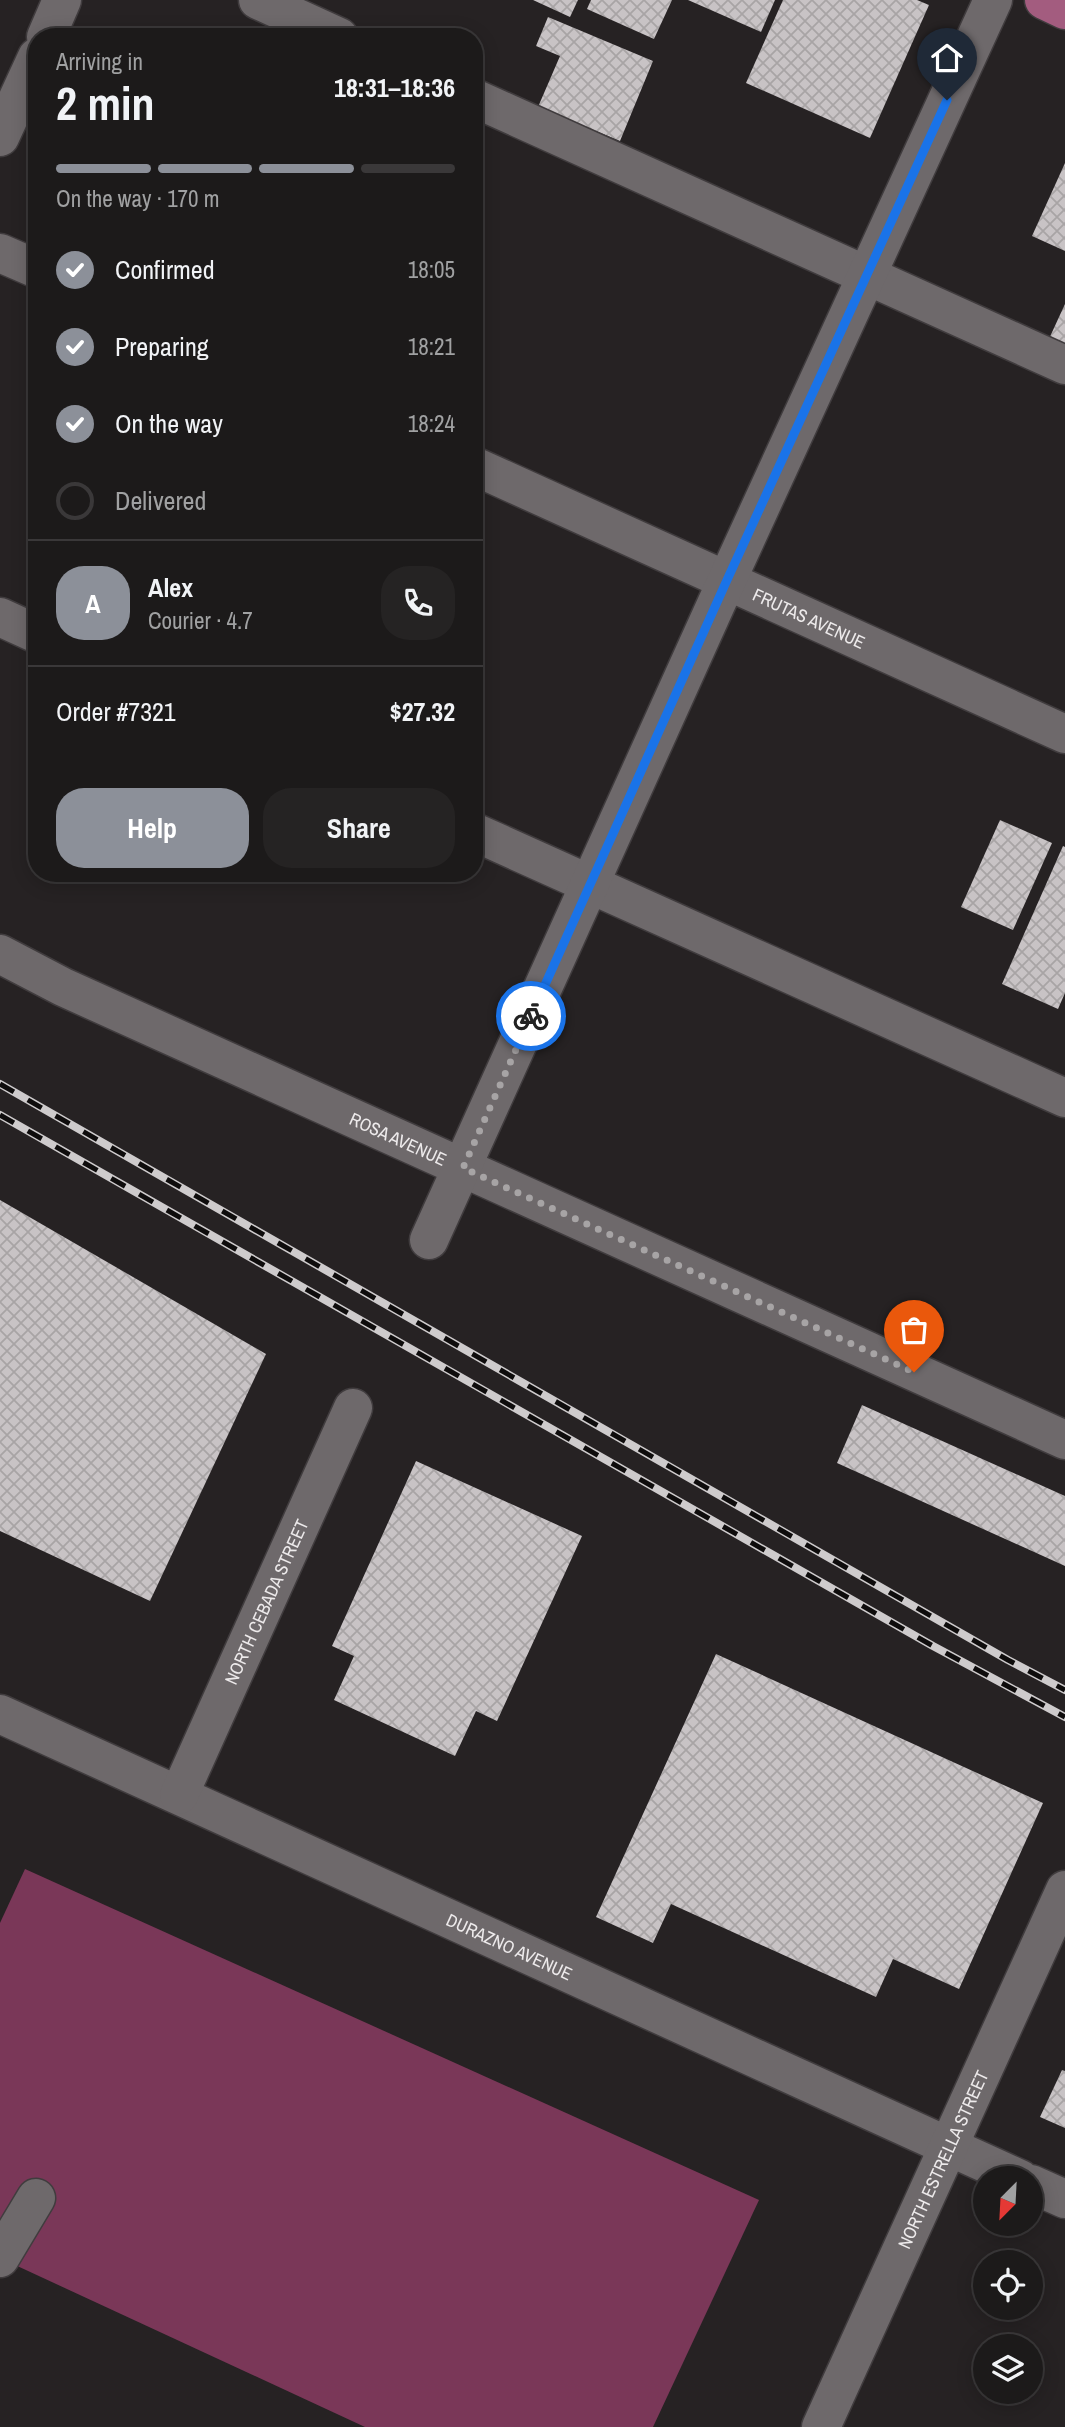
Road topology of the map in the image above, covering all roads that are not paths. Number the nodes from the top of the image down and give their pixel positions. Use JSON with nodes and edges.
{"nodes":[{"id":1,"x":62,"y":0,"type":"edge"},
{"id":2,"x":258,"y":0,"type":"edge"},
{"id":3,"x":993,"y":0,"type":"edge"},
{"id":4,"x":1044,"y":0,"type":"edge"},
{"id":5,"x":1065,"y":10,"type":"edge"},
{"id":6,"x":50,"y":28,"type":"edge"},
{"id":7,"x":319,"y":28,"type":"edge"},
{"id":8,"x":28,"y":76,"type":"edge"},
{"id":9,"x":483,"y":102,"type":"edge"},
{"id":10,"x":0,"y":137,"type":"edge"},
{"id":11,"x":0,"y":253,"type":"edge"},
{"id":12,"x":28,"y":265,"type":"edge"},
{"id":13,"x":866,"y":275,"type":"junction"},
{"id":14,"x":1065,"y":366,"type":"edge"},
{"id":15,"x":483,"y":470,"type":"edge"},
{"id":16,"x":727,"y":580,"type":"junction"},
{"id":17,"x":0,"y":617,"type":"edge"},
{"id":18,"x":28,"y":630,"type":"edge"},
{"id":19,"x":1065,"y":734,"type":"edge"},
{"id":20,"x":483,"y":836,"type":"edge"},
{"id":21,"x":590,"y":885,"type":"junction"},
{"id":22,"x":0,"y":954,"type":"edge"},
{"id":23,"x":1065,"y":1098,"type":"edge"},
{"id":24,"x":463,"y":1168,"type":"junction"},
{"id":25,"x":429,"y":1240,"type":"dead end"},
{"id":26,"x":353,"y":1408,"type":"dead end"},
{"id":27,"x":1065,"y":1440,"type":"edge"},
{"id":28,"x":0,"y":1714,"type":"edge"},
{"id":29,"x":178,"y":1795,"type":"junction"},
{"id":30,"x":1065,"y":1890,"type":"edge"},
{"id":31,"x":949,"y":2147,"type":"junction"},
{"id":32,"x":991,"y":2166,"type":"edge"},
{"id":33,"x":1043,"y":2189,"type":"edge"},
{"id":34,"x":36,"y":2198,"type":"dead end"},
{"id":35,"x":1065,"y":2199,"type":"edge"},
{"id":36,"x":0,"y":2258,"type":"edge"},
{"id":37,"x":821,"y":2427,"type":"edge"}],
"edges":[{"from":1,"to":6,"type":"street"},
{"from":2,"to":7,"type":"street"},
{"from":3,"to":13,"type":"street"},
{"from":4,"to":5,"type":"main road"},
{"from":8,"to":10,"type":"street"},
{"from":9,"to":13,"type":"street"},
{"from":11,"to":12,"type":"street"},
{"from":13,"to":14,"type":"street"},
{"from":13,"to":16,"type":"street"},
{"from":15,"to":16,"type":"street","name":"FRUTAS AVENUE"},
{"from":16,"to":19,"type":"street","name":"FRUTAS AVENUE"},
{"from":16,"to":21,"type":"street"},
{"from":17,"to":18,"type":"street"},
{"from":20,"to":21,"type":"street"},
{"from":21,"to":23,"type":"street"},
{"from":21,"to":24,"type":"street"},
{"from":22,"to":24,"type":"street","name":"ROSA AVENUE"},
{"from":24,"to":25,"type":"street"},
{"from":24,"to":27,"type":"street","name":"ROSA AVENUE"},
{"from":26,"to":29,"type":"street","name":"NORTH CEBADA STREET"},
{"from":28,"to":29,"type":"street","name":"DURAZNO AVENUE"},
{"from":29,"to":31,"type":"street","name":"DURAZNO AVENUE"},
{"from":30,"to":31,"type":"street","name":"NORTH ESTRELLA STREET"},
{"from":31,"to":32,"type":"street","name":"DURAZNO AVENUE"},
{"from":31,"to":37,"type":"street","name":"NORTH ESTRELLA STREET"},
{"from":33,"to":35,"type":"street"},
{"from":34,"to":36,"type":"street"}]}
